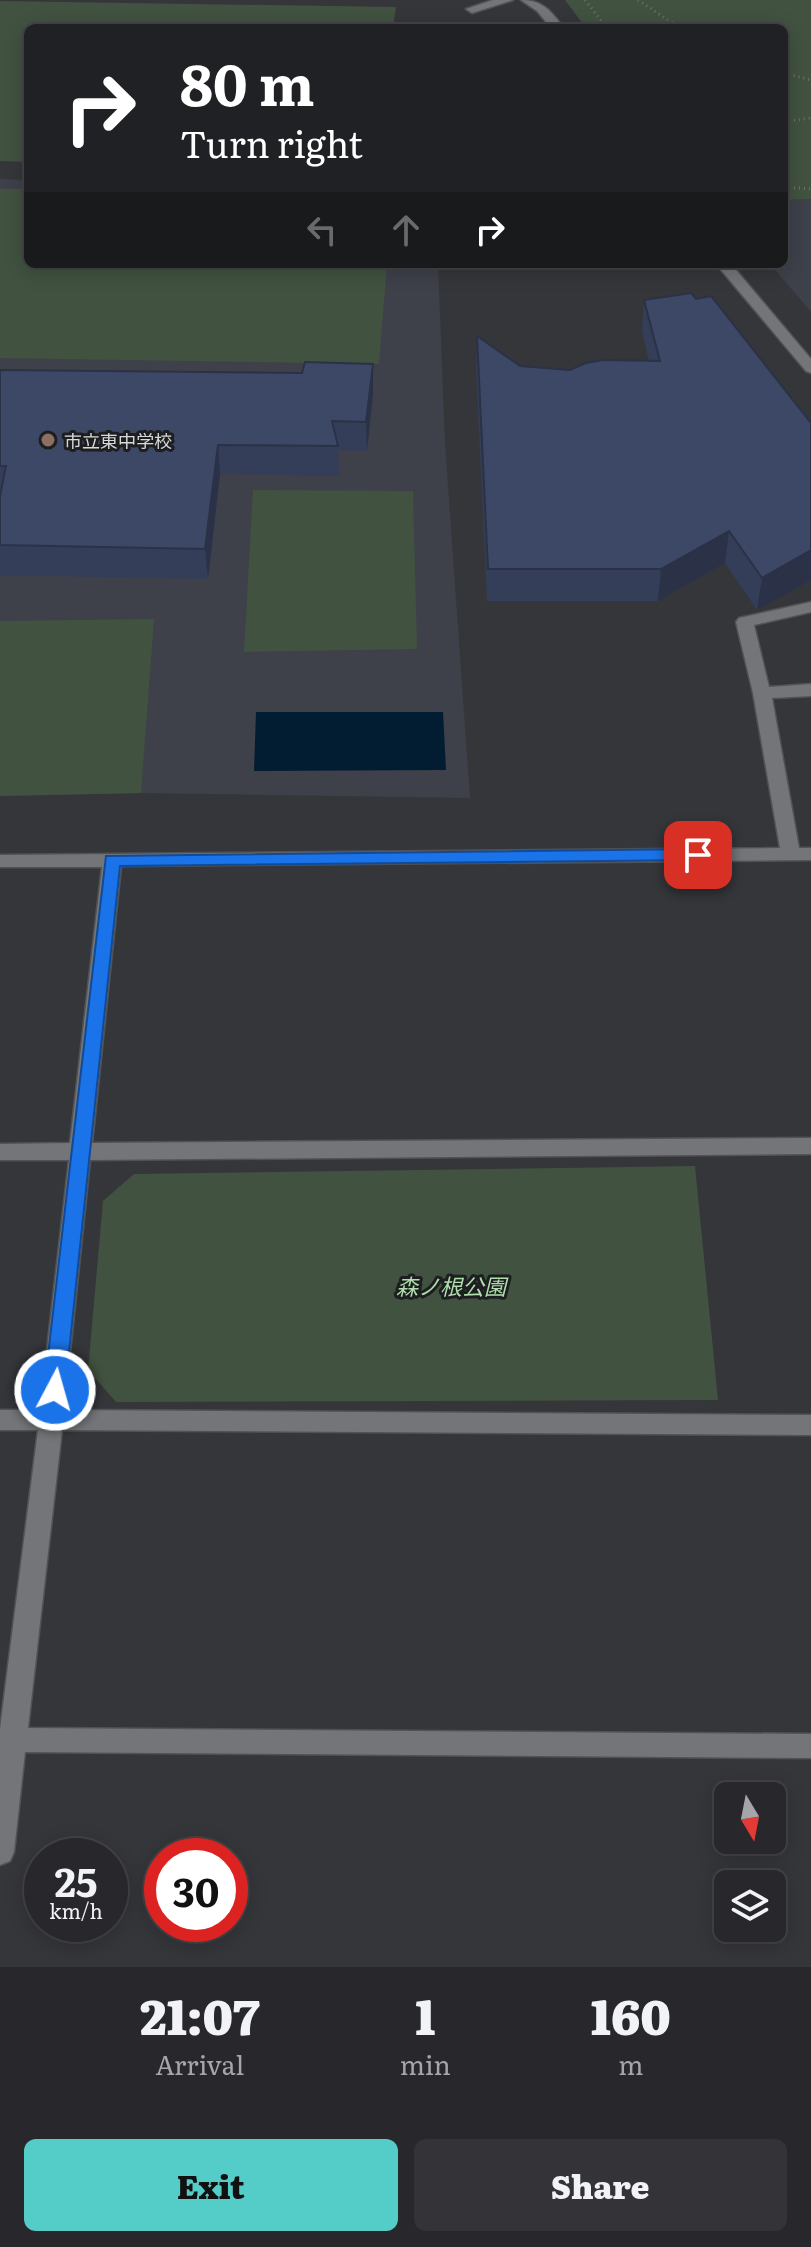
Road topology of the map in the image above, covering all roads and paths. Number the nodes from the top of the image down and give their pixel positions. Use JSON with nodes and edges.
{"nodes":[{"id":1,"x":507,"y":0,"type":"edge"},
{"id":2,"x":585,"y":0,"type":"edge"},
{"id":3,"x":638,"y":0,"type":"edge"},
{"id":4,"x":525,"y":1,"type":"edge"},
{"id":5,"x":472,"y":9,"type":"edge"},
{"id":6,"x":555,"y":24,"type":"edge"},
{"id":7,"x":604,"y":24,"type":"edge"},
{"id":8,"x":674,"y":24,"type":"edge"},
{"id":9,"x":788,"y":74,"type":"edge"},
{"id":10,"x":811,"y":80,"type":"edge"},
{"id":11,"x":811,"y":118,"type":"edge"},
{"id":12,"x":788,"y":121,"type":"edge"},
{"id":13,"x":788,"y":187,"type":"edge"},
{"id":14,"x":811,"y":189,"type":"edge"},
{"id":15,"x":726,"y":268,"type":"edge"},
{"id":16,"x":811,"y":368,"type":"edge"},
{"id":17,"x":811,"y":607,"type":"edge"},
{"id":18,"x":811,"y":690,"type":"edge"},
{"id":19,"x":762,"y":693,"type":"junction"},
{"id":20,"x":801,"y":854,"type":"edge"},
{"id":21,"x":112,"y":860,"type":"junction"},
{"id":22,"x":0,"y":861,"type":"edge"},
{"id":23,"x":811,"y":1146,"type":"edge"},
{"id":24,"x":81,"y":1151,"type":"junction"},
{"id":25,"x":0,"y":1152,"type":"edge"},
{"id":26,"x":0,"y":1420,"type":"edge"},
{"id":27,"x":51,"y":1420,"type":"junction"},
{"id":28,"x":811,"y":1425,"type":"edge"},
{"id":29,"x":7,"y":1740,"type":"edge"},
{"id":30,"x":811,"y":1746,"type":"edge"},
{"id":31,"x":0,"y":1852,"type":"edge"}],
"edges":[{"from":1,"to":5,"type":"street"},
{"from":2,"to":7,"type":"path"},
{"from":3,"to":8,"type":"path"},
{"from":4,"to":6,"type":"street"},
{"from":9,"to":10,"type":"path"},
{"from":11,"to":12,"type":"path"},
{"from":13,"to":14,"type":"path"},
{"from":15,"to":16,"type":"street"},
{"from":17,"to":19,"type":"street"},
{"from":18,"to":19,"type":"street"},
{"from":19,"to":20,"type":"street"},
{"from":20,"to":21,"type":"street"},
{"from":21,"to":22,"type":"street"},
{"from":21,"to":24,"type":"street"},
{"from":23,"to":24,"type":"street"},
{"from":24,"to":25,"type":"street"},
{"from":24,"to":27,"type":"street"},
{"from":26,"to":27,"type":"street"},
{"from":27,"to":28,"type":"street"},
{"from":27,"to":29,"type":"street"},
{"from":29,"to":30,"type":"street"},
{"from":29,"to":31,"type":"street"}]}
